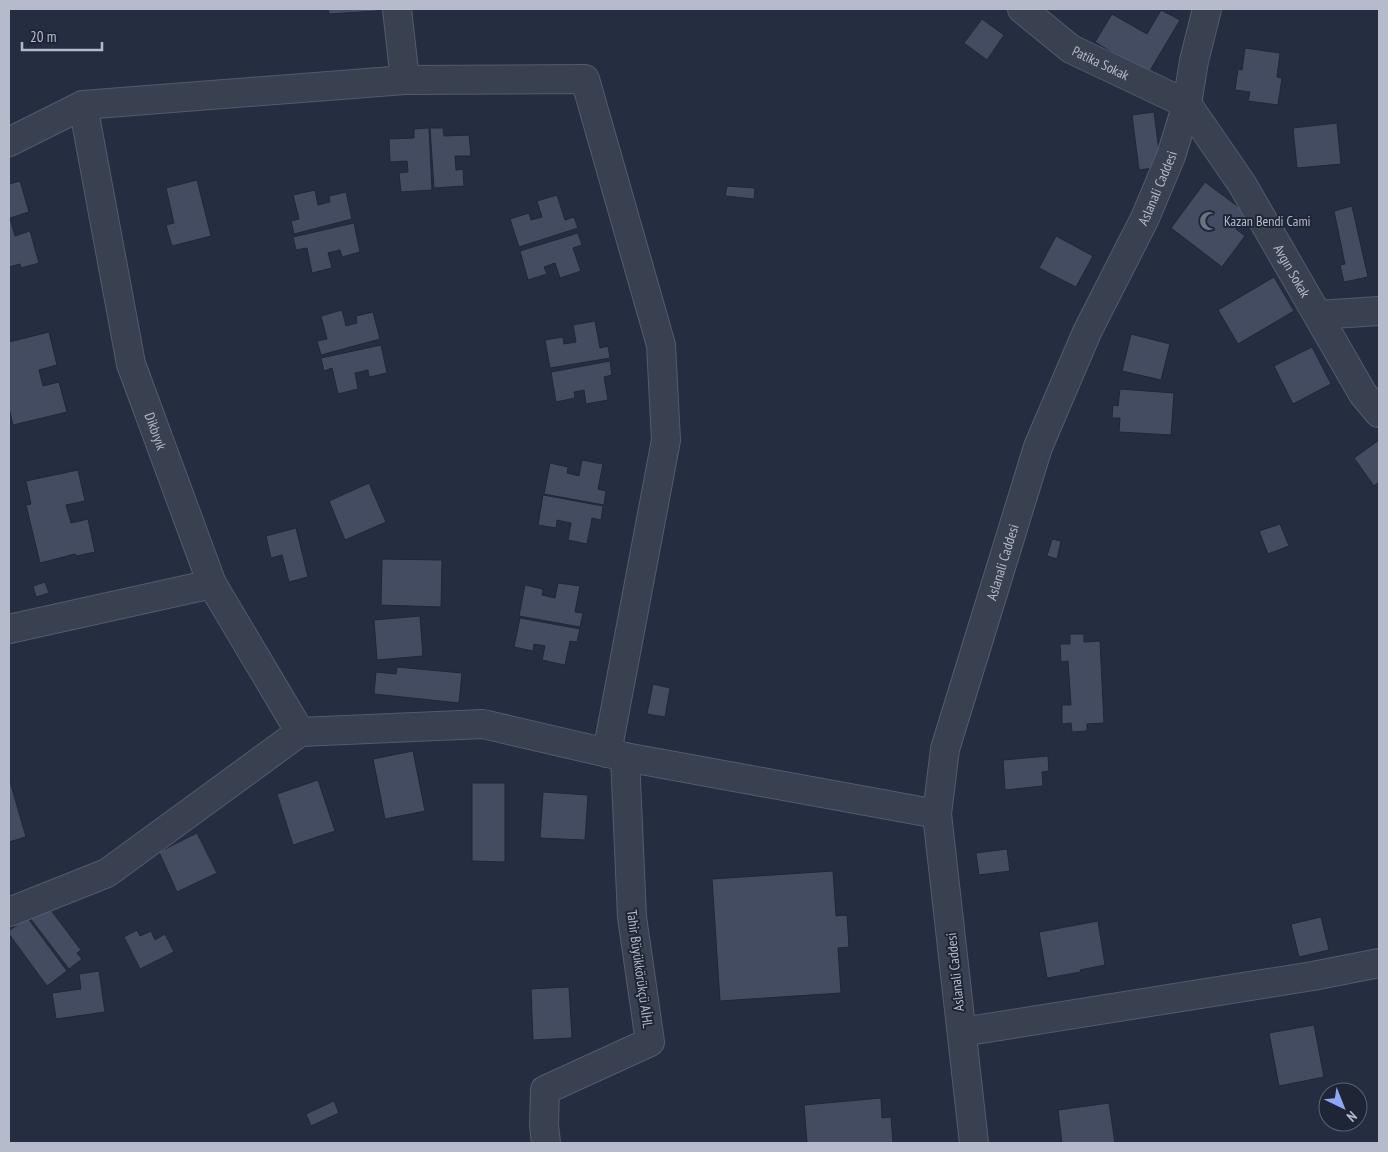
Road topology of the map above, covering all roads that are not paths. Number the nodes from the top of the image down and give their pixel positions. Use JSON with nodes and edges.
{"nodes":[{"id":1,"x":397,"y":9,"type":"edge"},
{"id":2,"x":1022,"y":9,"type":"edge"},
{"id":3,"x":1207,"y":9,"type":"edge"},
{"id":4,"x":405,"y":80,"type":"junction"},
{"id":5,"x":1187,"y":104,"type":"junction"},
{"id":6,"x":83,"y":105,"type":"junction"},
{"id":7,"x":10,"y":139,"type":"edge"},
{"id":8,"x":1379,"y":310,"type":"edge"},
{"id":9,"x":1318,"y":315,"type":"junction"},
{"id":10,"x":1379,"y":413,"type":"edge"},
{"id":11,"x":212,"y":584,"type":"junction"},
{"id":12,"x":9,"y":629,"type":"edge"},
{"id":13,"x":300,"y":732,"type":"junction"},
{"id":14,"x":616,"y":755,"type":"junction"},
{"id":15,"x":937,"y":814,"type":"junction"},
{"id":16,"x":9,"y":912,"type":"edge"},
{"id":17,"x":1379,"y":963,"type":"edge"},
{"id":18,"x":962,"y":1032,"type":"junction"},
{"id":19,"x":546,"y":1143,"type":"edge"},
{"id":20,"x":974,"y":1143,"type":"edge"}],
"edges":[{"from":1,"to":4,"type":"street"},
{"from":2,"to":5,"type":"street","name":"Patika Sokak"},
{"from":3,"to":5,"type":"street","name":"Aslanali Caddesi"},
{"from":4,"to":6,"type":"street"},
{"from":4,"to":14,"type":"street"},
{"from":5,"to":9,"type":"street","name":"Avgın Sokak"},
{"from":5,"to":15,"type":"street","name":"Aslanali Caddesi"},
{"from":6,"to":7,"type":"street"},
{"from":6,"to":11,"type":"street","name":"Dikbıyık"},
{"from":8,"to":9,"type":"street"},
{"from":9,"to":10,"type":"street","name":"Avgın Sokak"},
{"from":11,"to":12,"type":"street"},
{"from":11,"to":13,"type":"street","name":"Dikbıyık"},
{"from":13,"to":14,"type":"street"},
{"from":13,"to":16,"type":"street"},
{"from":14,"to":15,"type":"street"},
{"from":14,"to":19,"type":"street","name":"Tahir Büyükkörükçü AİHL"},
{"from":15,"to":18,"type":"street","name":"Aslanali Caddesi"},
{"from":17,"to":18,"type":"street"},
{"from":18,"to":20,"type":"street","name":"Aslanali Caddesi"}]}
